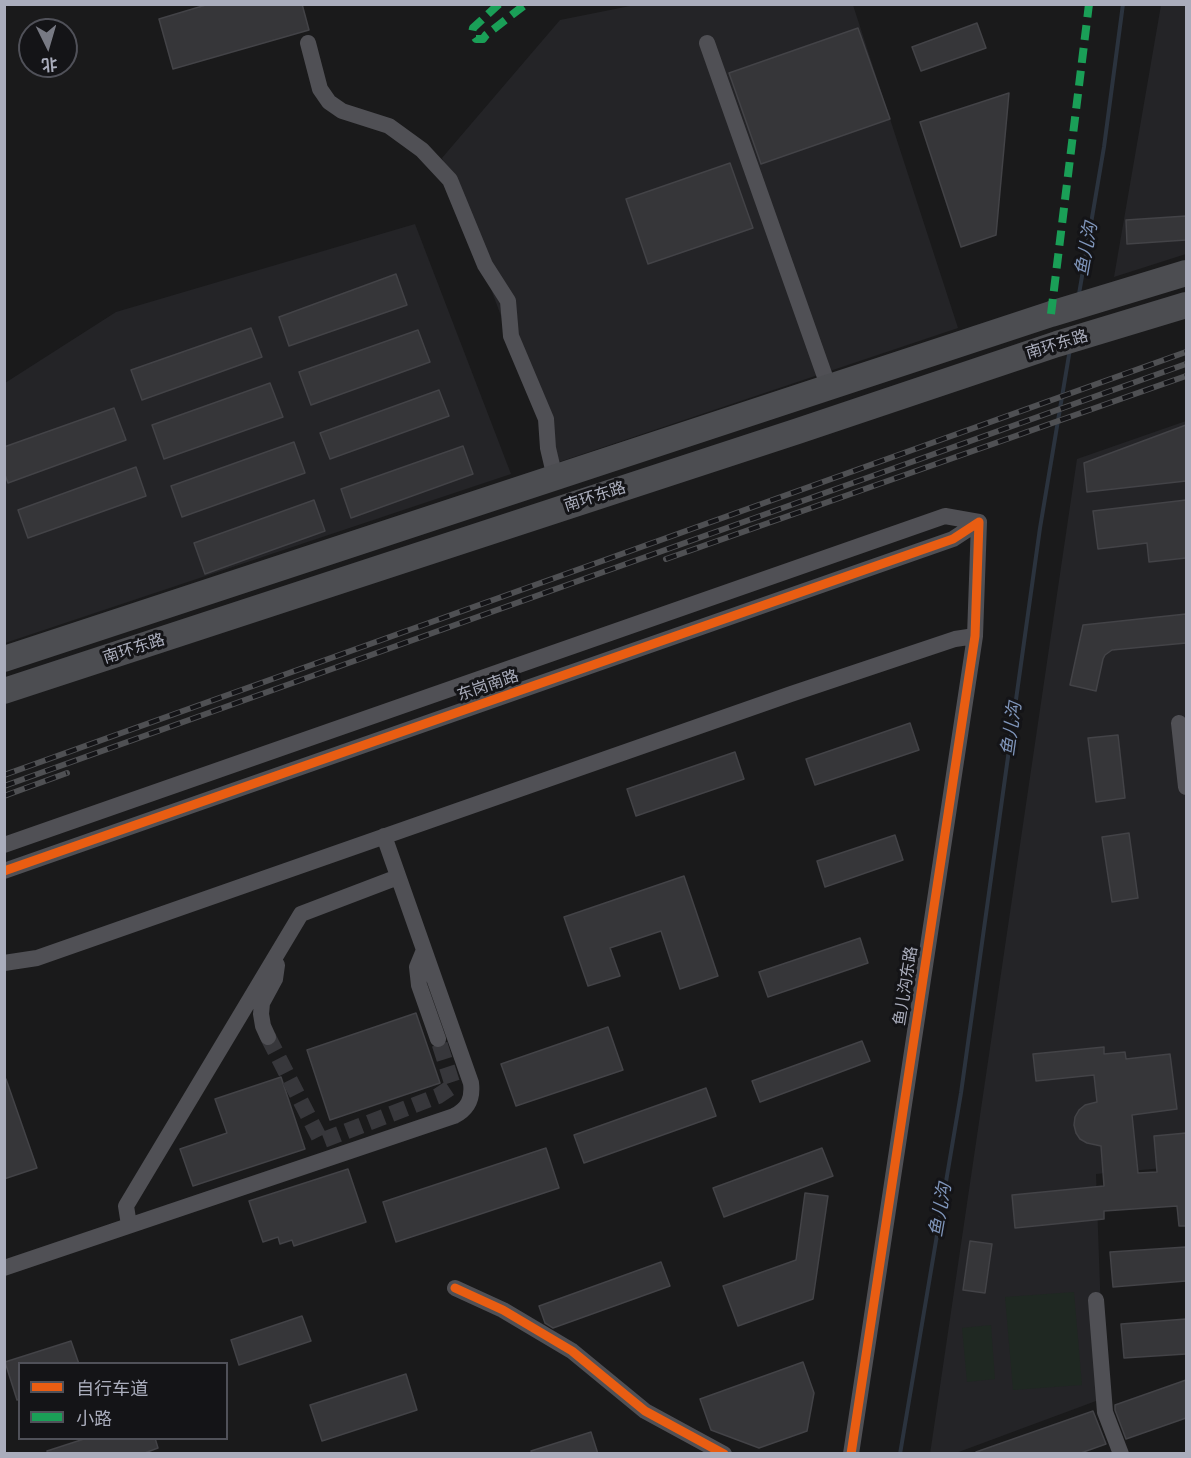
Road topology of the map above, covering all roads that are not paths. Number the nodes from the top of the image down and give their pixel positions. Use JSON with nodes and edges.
{"nodes":[{"id":1,"x":308,"y":43,"type":"dead end"},
{"id":2,"x":707,"y":43,"type":"dead end"},
{"id":3,"x":1186,"y":273,"type":"edge"},
{"id":4,"x":1186,"y":304,"type":"edge"},
{"id":5,"x":829,"y":388,"type":"junction"},
{"id":6,"x":555,"y":478,"type":"junction"},
{"id":7,"x":979,"y":522,"type":"junction"},
{"id":8,"x":198,"y":595,"type":"junction"},
{"id":9,"x":208,"y":624,"type":"junction"},
{"id":10,"x":975,"y":636,"type":"junction"},
{"id":11,"x":4,"y":659,"type":"edge"},
{"id":12,"x":4,"y":691,"type":"edge"},
{"id":13,"x":1179,"y":723,"type":"dead end"},
{"id":14,"x":1186,"y":787,"type":"edge"},
{"id":15,"x":384,"y":836,"type":"junction"},
{"id":16,"x":4,"y":845,"type":"edge"},
{"id":17,"x":4,"y":872,"type":"edge"},
{"id":18,"x":399,"y":877,"type":"junction"},
{"id":19,"x":280,"y":949,"type":"junction"},
{"id":20,"x":424,"y":950,"type":"junction"},
{"id":21,"x":4,"y":963,"type":"edge"},
{"id":22,"x":268,"y":1036,"type":"tunnel mouth"},
{"id":23,"x":438,"y":1039,"type":"tunnel mouth"},
{"id":24,"x":129,"y":1225,"type":"junction"},
{"id":25,"x":4,"y":1268,"type":"edge"},
{"id":26,"x":455,"y":1288,"type":"dead end"},
{"id":27,"x":1096,"y":1300,"type":"dead end"},
{"id":28,"x":724,"y":1454,"type":"edge"},
{"id":29,"x":851,"y":1454,"type":"edge"},
{"id":30,"x":1121,"y":1454,"type":"edge"}],
"edges":[{"from":1,"to":6,"type":"street"},
{"from":2,"to":5,"type":"street"},
{"from":3,"to":5,"type":"highway","name":"南环东路"},
{"from":4,"to":9,"type":"highway","name":"南环东路"},
{"from":5,"to":6,"type":"highway","name":"南环东路"},
{"from":6,"to":8,"type":"highway","name":"南环东路"},
{"from":7,"to":10,"type":"street","name":"鱼儿沟东路"},
{"from":7,"to":16,"type":"street","name":"东岗南路"},
{"from":7,"to":17,"type":"street","name":"东岗南路"},
{"from":8,"to":9,"type":"highway"},
{"from":8,"to":11,"type":"highway","name":"南环东路"},
{"from":9,"to":12,"type":"highway","name":"南环东路"},
{"from":10,"to":15,"type":"street"},
{"from":10,"to":29,"type":"street","name":"鱼儿沟东路"},
{"from":13,"to":14,"type":"street"},
{"from":15,"to":18,"type":"street"},
{"from":15,"to":21,"type":"street"},
{"from":18,"to":19,"type":"street"},
{"from":18,"to":20,"type":"street"},
{"from":19,"to":22,"type":"street"},
{"from":19,"to":24,"type":"street"},
{"from":20,"to":23,"type":"street"},
{"from":20,"to":24,"type":"street"},
{"from":24,"to":25,"type":"street"},
{"from":26,"to":28,"type":"street"},
{"from":27,"to":30,"type":"street"}]}
